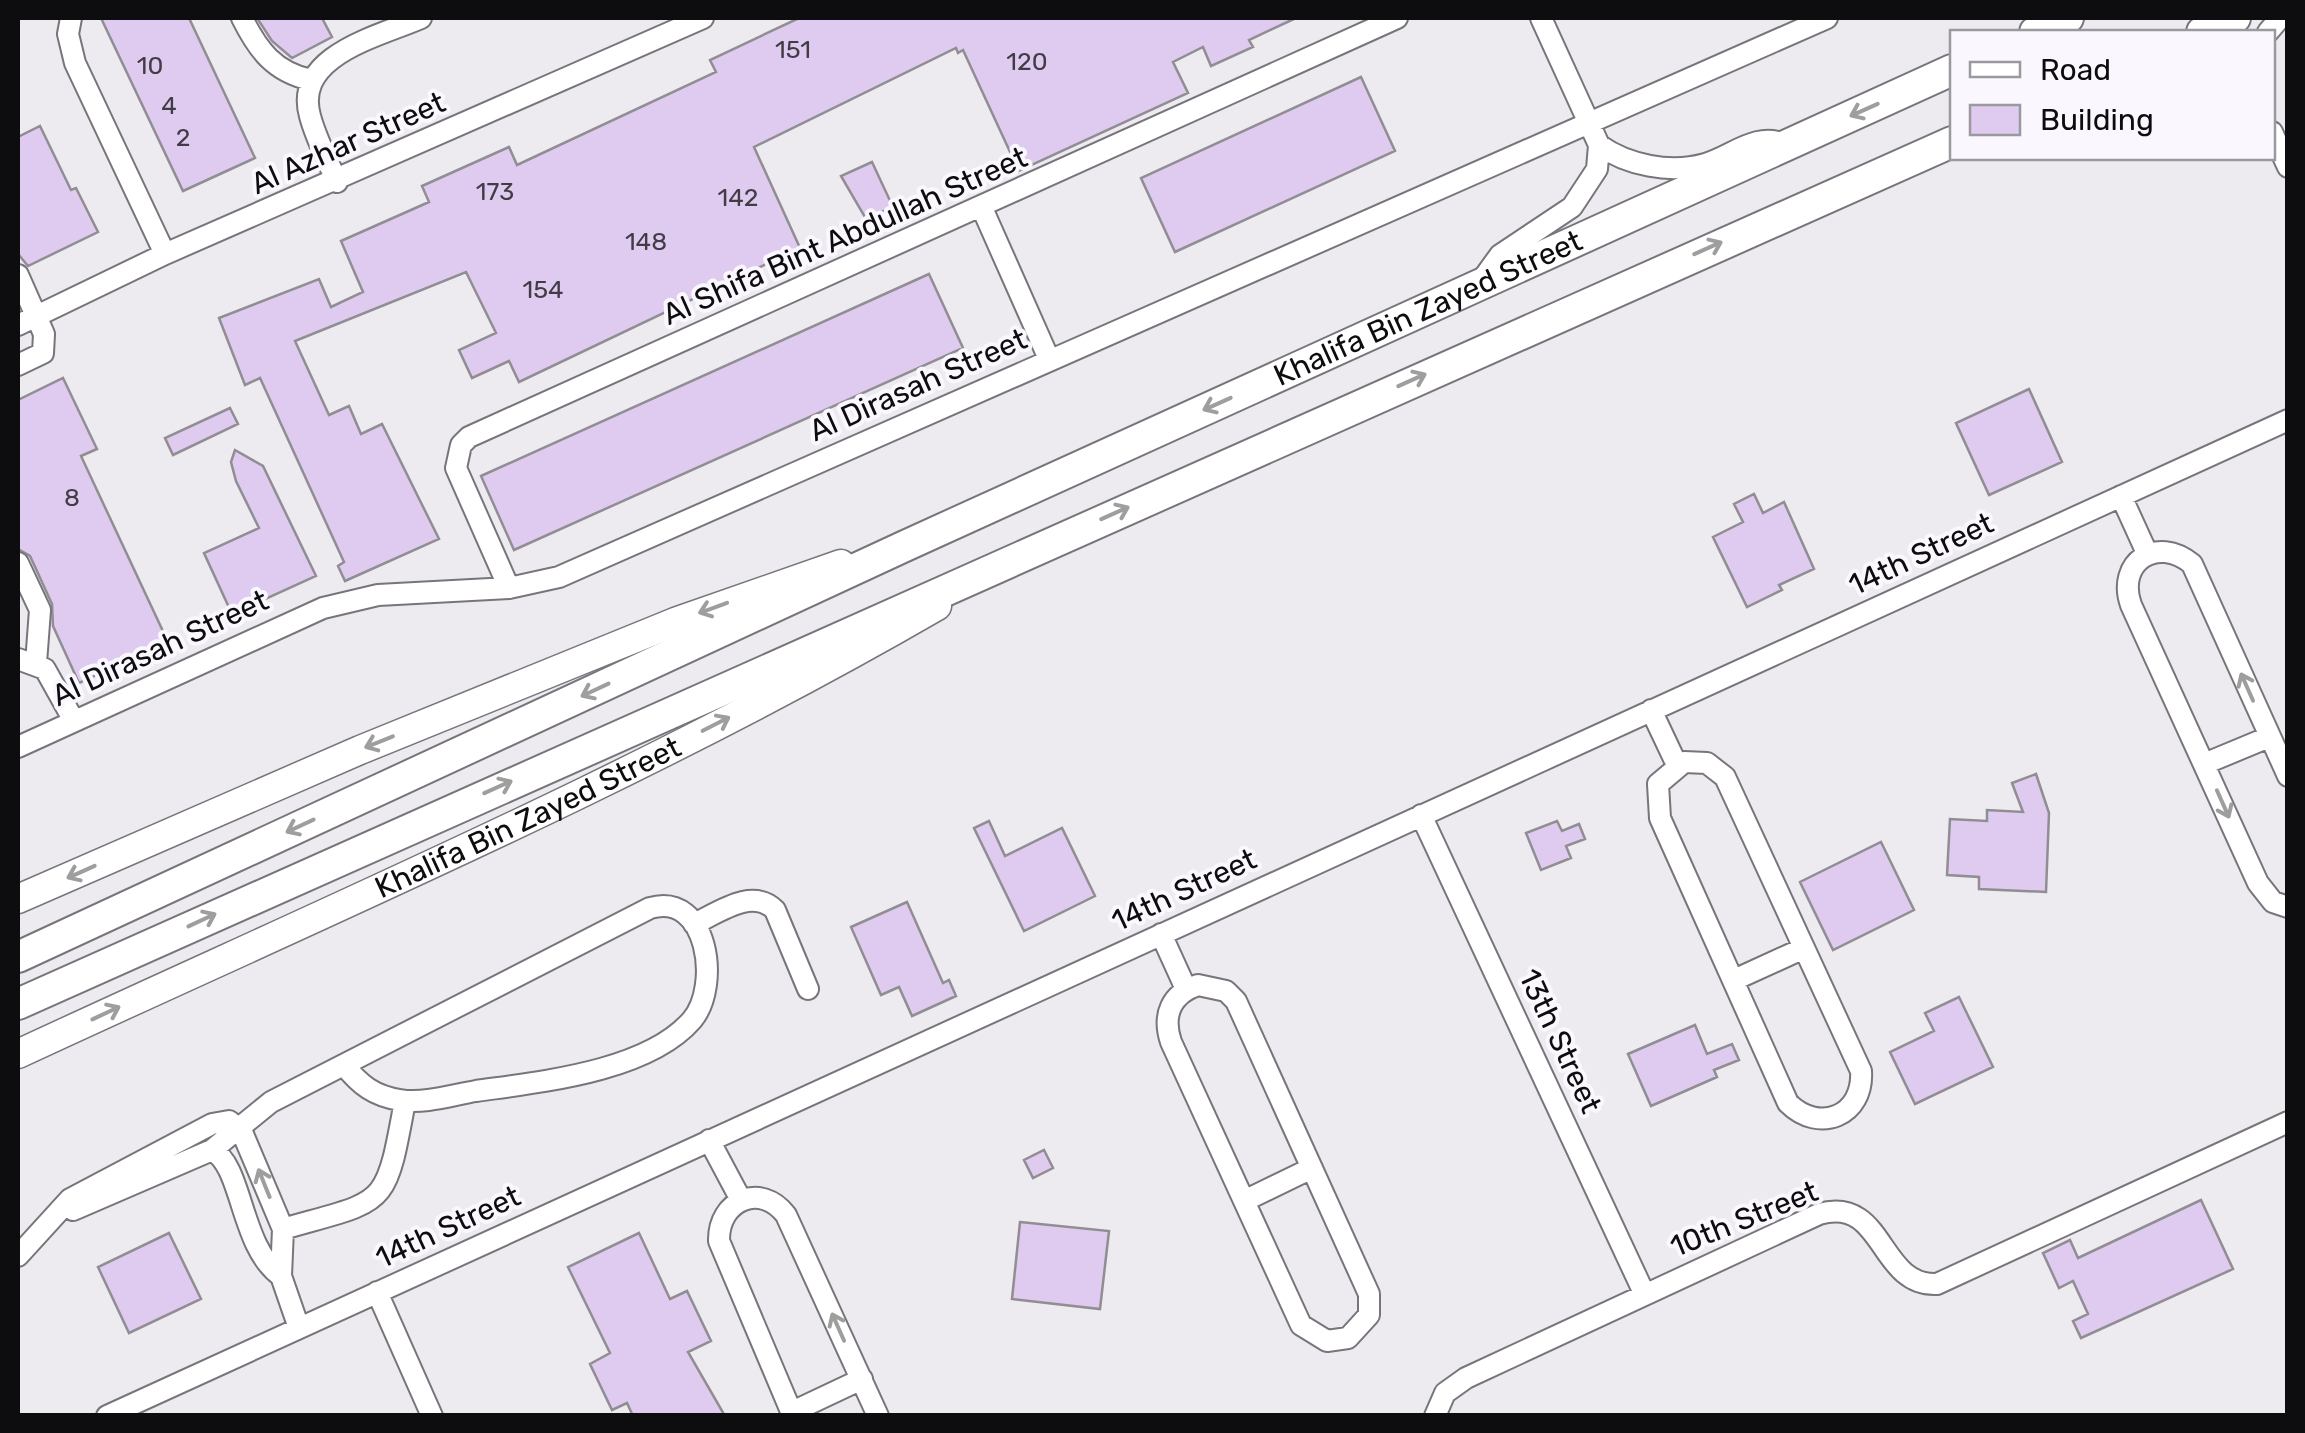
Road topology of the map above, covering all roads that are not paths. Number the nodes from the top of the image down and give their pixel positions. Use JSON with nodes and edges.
{"nodes":[{"id":1,"x":71,"y":18,"type":"edge"},
{"id":2,"x":242,"y":18,"type":"edge"},
{"id":3,"x":421,"y":18,"type":"edge"},
{"id":4,"x":703,"y":18,"type":"edge"},
{"id":5,"x":1397,"y":18,"type":"edge"},
{"id":6,"x":1541,"y":18,"type":"edge"},
{"id":7,"x":1827,"y":18,"type":"edge"},
{"id":8,"x":2068,"y":18,"type":"edge"},
{"id":9,"x":2235,"y":18,"type":"edge"},
{"id":10,"x":2040,"y":30,"type":"edge"},
{"id":11,"x":2207,"y":30,"type":"edge"},
{"id":12,"x":1950,"y":71,"type":"edge"},
{"id":13,"x":311,"y":80,"type":"junction"},
{"id":14,"x":1590,"y":125,"type":"junction"},
{"id":15,"x":2275,"y":138,"type":"edge"},
{"id":16,"x":1950,"y":143,"type":"edge"},
{"id":17,"x":1599,"y":145,"type":"junction"},
{"id":18,"x":1787,"y":146,"type":"junction"},
{"id":19,"x":2288,"y":166,"type":"edge"},
{"id":20,"x":337,"y":182,"type":"junction"},
{"id":21,"x":982,"y":208,"type":"junction"},
{"id":22,"x":165,"y":254,"type":"junction"},
{"id":23,"x":18,"y":276,"type":"edge"},
{"id":24,"x":1478,"y":284,"type":"junction"},
{"id":25,"x":27,"y":320,"type":"edge"},
{"id":26,"x":1050,"y":359,"type":"junction"},
{"id":27,"x":18,"y":365,"type":"edge"},
{"id":28,"x":2288,"y":420,"type":"edge"},
{"id":29,"x":2120,"y":496,"type":"junction"},
{"id":30,"x":905,"y":546,"type":"junction"},
{"id":31,"x":1026,"y":552,"type":"junction"},
{"id":32,"x":2147,"y":552,"type":"junction"},
{"id":33,"x":18,"y":564,"type":"edge"},
{"id":34,"x":509,"y":588,"type":"junction"},
{"id":35,"x":27,"y":661,"type":"edge"},
{"id":36,"x":1651,"y":710,"type":"junction"},
{"id":37,"x":74,"y":721,"type":"junction"},
{"id":38,"x":2269,"y":736,"type":"junction"},
{"id":39,"x":18,"y":747,"type":"edge"},
{"id":40,"x":2204,"y":764,"type":"junction"},
{"id":41,"x":1677,"y":765,"type":"junction"},
{"id":42,"x":2288,"y":776,"type":"edge"},
{"id":43,"x":1421,"y":815,"type":"junction"},
{"id":44,"x":18,"y":899,"type":"edge"},
{"id":45,"x":2288,"y":907,"type":"edge"},
{"id":46,"x":694,"y":924,"type":"junction"},
{"id":47,"x":1161,"y":934,"type":"junction"},
{"id":48,"x":1802,"y":949,"type":"junction"},
{"id":49,"x":18,"y":957,"type":"edge"},
{"id":50,"x":1734,"y":980,"type":"junction"},
{"id":51,"x":808,"y":989,"type":"dead end"},
{"id":52,"x":1186,"y":989,"type":"junction"},
{"id":53,"x":18,"y":1004,"type":"edge"},
{"id":54,"x":18,"y":1054,"type":"edge"},
{"id":55,"x":344,"y":1065,"type":"junction"},
{"id":56,"x":404,"y":1101,"type":"junction"},
{"id":57,"x":2288,"y":1122,"type":"edge"},
{"id":58,"x":237,"y":1125,"type":"junction"},
{"id":59,"x":709,"y":1140,"type":"junction"},
{"id":60,"x":212,"y":1150,"type":"junction"},
{"id":61,"x":1312,"y":1168,"type":"junction"},
{"id":62,"x":742,"y":1200,"type":"junction"},
{"id":63,"x":1244,"y":1201,"type":"junction"},
{"id":64,"x":48,"y":1220,"type":"junction"},
{"id":65,"x":283,"y":1229,"type":"junction"},
{"id":66,"x":18,"y":1256,"type":"edge"},
{"id":67,"x":282,"y":1276,"type":"junction"},
{"id":68,"x":377,"y":1292,"type":"junction"},
{"id":69,"x":1644,"y":1293,"type":"junction"},
{"id":70,"x":299,"y":1328,"type":"junction"},
{"id":71,"x":862,"y":1379,"type":"junction"},
{"id":72,"x":792,"y":1414,"type":"edge"},
{"id":73,"x":106,"y":1416,"type":"edge"},
{"id":74,"x":432,"y":1416,"type":"edge"},
{"id":75,"x":878,"y":1416,"type":"edge"},
{"id":76,"x":1436,"y":1416,"type":"edge"}],
"edges":[{"from":1,"to":22,"type":"street"},
{"from":2,"to":13,"type":"street"},
{"from":3,"to":13,"type":"street"},
{"from":4,"to":20,"type":"street","name":"Al Azhar Street"},
{"from":5,"to":21,"type":"street","name":"Al Shifa Bint Abdullah Street"},
{"from":6,"to":14,"type":"street"},
{"from":7,"to":14,"type":"street","name":"Al Dirasah Street"},
{"from":8,"to":10,"type":"highway"},
{"from":9,"to":11,"type":"highway"},
{"from":12,"to":18,"type":"highway","name":"Khalifa Bin Zayed Street","one_way":true},
{"from":13,"to":20,"type":"street"},
{"from":14,"to":17,"type":"street"},
{"from":14,"to":26,"type":"street","name":"Al Dirasah Street"},
{"from":15,"to":19,"type":"street"},
{"from":31,"to":16,"type":"highway","name":"Khalifa Bin Zayed Street","one_way":true},
{"from":17,"to":18,"type":"street"},
{"from":17,"to":24,"type":"street"},
{"from":18,"to":24,"type":"highway","name":"Khalifa Bin Zayed Street"},
{"from":20,"to":22,"type":"street","name":"Al Azhar Street"},
{"from":21,"to":26,"type":"street"},
{"from":21,"to":34,"type":"street","name":"Al Shifa Bint Abdullah Street"},
{"from":22,"to":25,"type":"street","name":"Al Azhar Street"},
{"from":23,"to":25,"type":"street"},
{"from":24,"to":30,"type":"highway","name":"Khalifa Bin Zayed Street","one_way":true},
{"from":25,"to":27,"type":"street"},
{"from":26,"to":34,"type":"street","name":"Al Dirasah Street"},
{"from":28,"to":29,"type":"street","name":"14th Street"},
{"from":29,"to":32,"type":"street"},
{"from":29,"to":36,"type":"street","name":"14th Street"},
{"from":30,"to":44,"type":"main road","name":"Khalifa Bin Zayed Street","one_way":true},
{"from":30,"to":49,"type":"highway","name":"Khalifa Bin Zayed Street","one_way":true},
{"from":53,"to":31,"type":"highway","name":"Khalifa Bin Zayed Street","one_way":true},
{"from":54,"to":31,"type":"main road","name":"Khalifa Bin Zayed Street","one_way":true},
{"from":38,"to":32,"type":"street","one_way":true},
{"from":32,"to":40,"type":"street"},
{"from":33,"to":35,"type":"street"},
{"from":34,"to":37,"type":"street","name":"Al Dirasah Street"},
{"from":35,"to":37,"type":"street"},
{"from":36,"to":41,"type":"street"},
{"from":36,"to":43,"type":"street","name":"14th Street"},
{"from":37,"to":39,"type":"street","name":"Al Dirasah Street"},
{"from":38,"to":40,"type":"street"},
{"from":38,"to":42,"type":"street"},
{"from":40,"to":45,"type":"street","one_way":true},
{"from":41,"to":48,"type":"street"},
{"from":41,"to":50,"type":"street"},
{"from":43,"to":47,"type":"street","name":"14th Street"},
{"from":43,"to":69,"type":"street","name":"13th Street"},
{"from":46,"to":51,"type":"street"},
{"from":46,"to":55,"type":"street"},
{"from":46,"to":56,"type":"street"},
{"from":47,"to":52,"type":"street"},
{"from":47,"to":59,"type":"street","name":"14th Street"},
{"from":48,"to":50,"type":"street"},
{"from":48,"to":50,"type":"street"},
{"from":52,"to":61,"type":"street"},
{"from":52,"to":63,"type":"street"},
{"from":55,"to":56,"type":"street"},
{"from":55,"to":58,"type":"street"},
{"from":56,"to":65,"type":"street"},
{"from":57,"to":69,"type":"street","name":"10th Street"},
{"from":58,"to":60,"type":"street"},
{"from":58,"to":64,"type":"street"},
{"from":65,"to":58,"type":"street","one_way":true},
{"from":59,"to":62,"type":"street"},
{"from":59,"to":68,"type":"street","name":"14th Street"},
{"from":60,"to":64,"type":"street"},
{"from":60,"to":67,"type":"street"},
{"from":61,"to":63,"type":"street"},
{"from":61,"to":63,"type":"street"},
{"from":71,"to":62,"type":"street","one_way":true},
{"from":62,"to":72,"type":"street"},
{"from":64,"to":66,"type":"street"},
{"from":65,"to":67,"type":"street"},
{"from":67,"to":70,"type":"street"},
{"from":68,"to":70,"type":"street","name":"14th Street"},
{"from":68,"to":74,"type":"street"},
{"from":69,"to":76,"type":"street","name":"10th Street"},
{"from":70,"to":73,"type":"street","name":"14th Street"},
{"from":71,"to":72,"type":"street"},
{"from":71,"to":75,"type":"street"}]}
